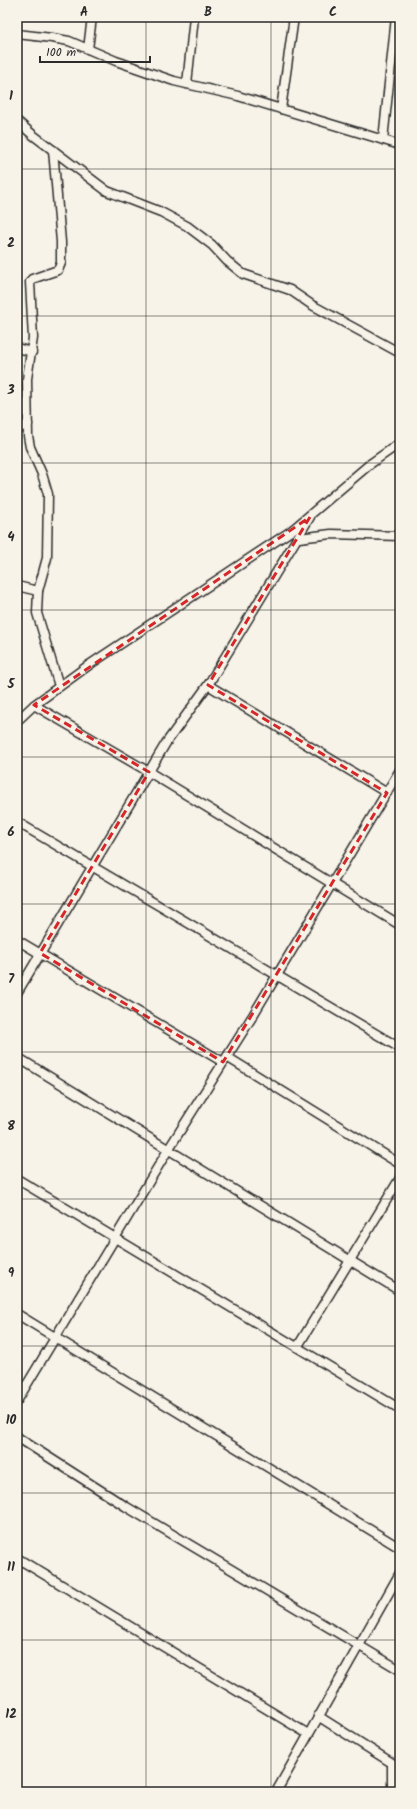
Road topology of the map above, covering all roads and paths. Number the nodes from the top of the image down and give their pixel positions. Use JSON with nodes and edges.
{"nodes":[{"id":1,"x":92,"y":17,"type":"edge"},
{"id":2,"x":194,"y":17,"type":"edge"},
{"id":3,"x":294,"y":17,"type":"edge"},
{"id":4,"x":396,"y":17,"type":"edge"},
{"id":5,"x":17,"y":34,"type":"edge"},
{"id":6,"x":88,"y":49,"type":"junction"},
{"id":7,"x":187,"y":84,"type":"junction"},
{"id":8,"x":281,"y":109,"type":"junction"},
{"id":9,"x":17,"y":121,"type":"edge"},
{"id":10,"x":383,"y":140,"type":"junction"},
{"id":11,"x":400,"y":145,"type":"edge"},
{"id":12,"x":53,"y":150,"type":"junction"},
{"id":13,"x":17,"y":348,"type":"edge"},
{"id":14,"x":32,"y":352,"type":"junction"},
{"id":15,"x":400,"y":353,"type":"edge"},
{"id":16,"x":28,"y":424,"type":"junction"},
{"id":17,"x":17,"y":429,"type":"edge"},
{"id":18,"x":400,"y":443,"type":"edge"},
{"id":19,"x":310,"y":517,"type":"junction"},
{"id":20,"x":400,"y":536,"type":"edge"},
{"id":21,"x":299,"y":538,"type":"junction"},
{"id":22,"x":17,"y":586,"type":"edge"},
{"id":23,"x":38,"y":591,"type":"junction"},
{"id":24,"x":59,"y":686,"type":"junction"},
{"id":25,"x":208,"y":686,"type":"junction"},
{"id":26,"x":34,"y":705,"type":"junction"},
{"id":27,"x":17,"y":721,"type":"edge"},
{"id":28,"x":400,"y":770,"type":"edge"},
{"id":29,"x":148,"y":772,"type":"junction"},
{"id":30,"x":387,"y":793,"type":"junction"},
{"id":31,"x":17,"y":822,"type":"edge"},
{"id":32,"x":92,"y":866,"type":"junction"},
{"id":33,"x":332,"y":884,"type":"junction"},
{"id":34,"x":400,"y":925,"type":"edge"},
{"id":35,"x":17,"y":940,"type":"edge"},
{"id":36,"x":40,"y":953,"type":"junction"},
{"id":37,"x":278,"y":974,"type":"junction"},
{"id":38,"x":17,"y":992,"type":"edge"},
{"id":39,"x":400,"y":1048,"type":"edge"},
{"id":40,"x":17,"y":1057,"type":"edge"},
{"id":41,"x":225,"y":1060,"type":"junction"},
{"id":42,"x":168,"y":1150,"type":"junction"},
{"id":43,"x":400,"y":1164,"type":"edge"},
{"id":44,"x":400,"y":1178,"type":"edge"},
{"id":45,"x":17,"y":1179,"type":"edge"},
{"id":46,"x":116,"y":1238,"type":"junction"},
{"id":47,"x":350,"y":1261,"type":"junction"},
{"id":48,"x":400,"y":1291,"type":"edge"},
{"id":49,"x":17,"y":1314,"type":"edge"},
{"id":50,"x":54,"y":1337,"type":"junction"},
{"id":51,"x":298,"y":1346,"type":"junction"},
{"id":52,"x":17,"y":1401,"type":"edge"},
{"id":53,"x":400,"y":1409,"type":"edge"},
{"id":54,"x":17,"y":1437,"type":"edge"},
{"id":55,"x":400,"y":1548,"type":"edge"},
{"id":56,"x":17,"y":1558,"type":"edge"},
{"id":57,"x":400,"y":1573,"type":"edge"},
{"id":58,"x":358,"y":1645,"type":"junction"},
{"id":59,"x":400,"y":1670,"type":"edge"},
{"id":60,"x":318,"y":1716,"type":"junction"},
{"id":61,"x":308,"y":1734,"type":"junction"},
{"id":62,"x":392,"y":1764,"type":"junction"},
{"id":63,"x":400,"y":1768,"type":"edge"},
{"id":64,"x":276,"y":1792,"type":"edge"},
{"id":65,"x":392,"y":1792,"type":"edge"}],
"edges":[{"from":1,"to":6,"type":"street"},
{"from":2,"to":7,"type":"street"},
{"from":3,"to":8,"type":"street"},
{"from":4,"to":10,"type":"street"},
{"from":5,"to":6,"type":"street"},
{"from":6,"to":7,"type":"street"},
{"from":7,"to":8,"type":"street"},
{"from":8,"to":10,"type":"street"},
{"from":9,"to":12,"type":"street"},
{"from":10,"to":11,"type":"street"},
{"from":12,"to":14,"type":"street"},
{"from":12,"to":15,"type":"street"},
{"from":13,"to":14,"type":"street"},
{"from":14,"to":16,"type":"street"},
{"from":16,"to":17,"type":"street"},
{"from":16,"to":23,"type":"street"},
{"from":18,"to":19,"type":"street"},
{"from":19,"to":21,"type":"street"},
{"from":19,"to":24,"type":"street"},
{"from":20,"to":21,"type":"street"},
{"from":21,"to":25,"type":"street"},
{"from":22,"to":23,"type":"street"},
{"from":23,"to":24,"type":"street"},
{"from":24,"to":26,"type":"street"},
{"from":25,"to":29,"type":"street"},
{"from":25,"to":30,"type":"street"},
{"from":26,"to":27,"type":"street"},
{"from":26,"to":29,"type":"street"},
{"from":28,"to":30,"type":"street"},
{"from":29,"to":32,"type":"street"},
{"from":29,"to":33,"type":"street"},
{"from":30,"to":33,"type":"street"},
{"from":31,"to":32,"type":"street"},
{"from":32,"to":36,"type":"street"},
{"from":32,"to":37,"type":"street"},
{"from":33,"to":34,"type":"street"},
{"from":33,"to":37,"type":"street"},
{"from":35,"to":36,"type":"street"},
{"from":36,"to":38,"type":"street"},
{"from":36,"to":41,"type":"street"},
{"from":37,"to":39,"type":"street"},
{"from":37,"to":41,"type":"street"},
{"from":40,"to":42,"type":"street"},
{"from":41,"to":42,"type":"street"},
{"from":41,"to":43,"type":"street"},
{"from":42,"to":46,"type":"street"},
{"from":42,"to":47,"type":"street"},
{"from":44,"to":47,"type":"street"},
{"from":45,"to":46,"type":"street"},
{"from":46,"to":50,"type":"street"},
{"from":46,"to":51,"type":"street"},
{"from":47,"to":48,"type":"street"},
{"from":47,"to":51,"type":"street"},
{"from":49,"to":50,"type":"street"},
{"from":50,"to":52,"type":"street"},
{"from":50,"to":55,"type":"street"},
{"from":51,"to":53,"type":"street"},
{"from":54,"to":58,"type":"street"},
{"from":56,"to":61,"type":"street"},
{"from":57,"to":58,"type":"street"},
{"from":58,"to":59,"type":"street"},
{"from":58,"to":60,"type":"street"},
{"from":60,"to":61,"type":"street"},
{"from":60,"to":62,"type":"street"},
{"from":61,"to":64,"type":"street"},
{"from":62,"to":63,"type":"street"},
{"from":62,"to":65,"type":"street"}]}
